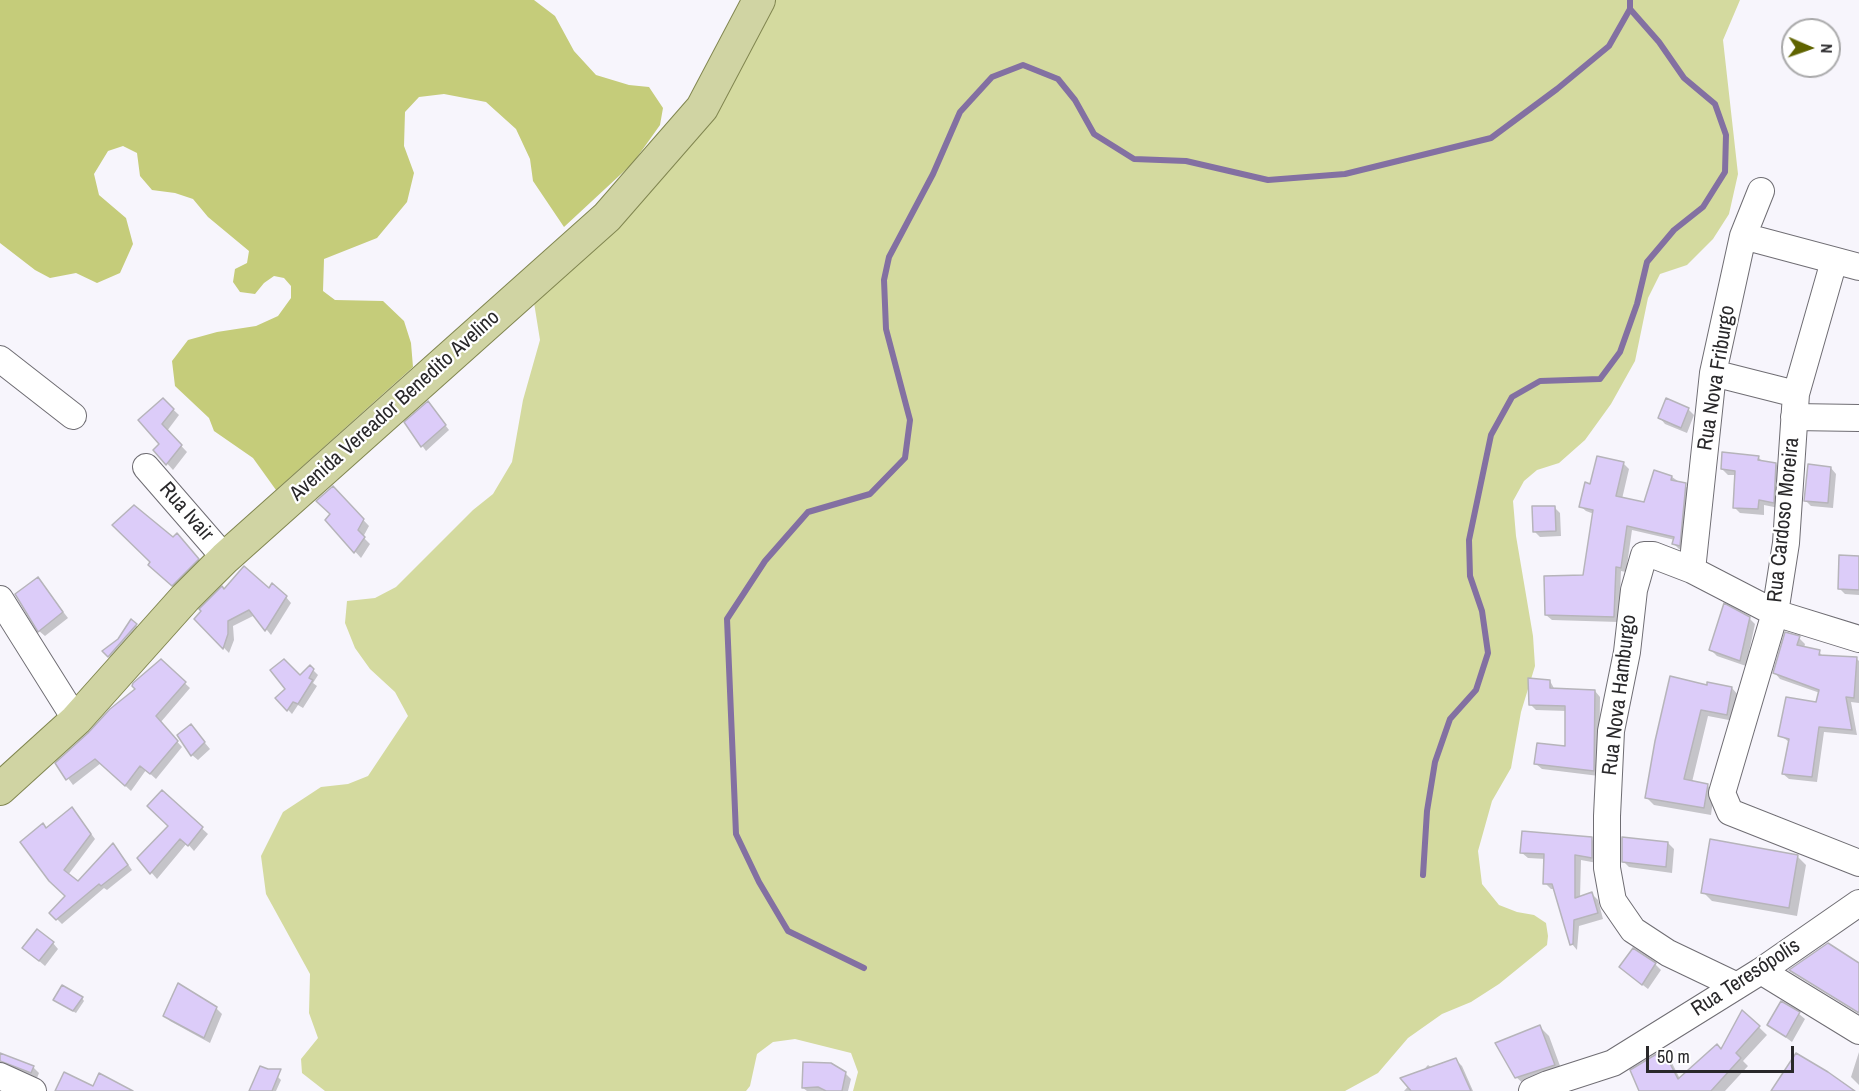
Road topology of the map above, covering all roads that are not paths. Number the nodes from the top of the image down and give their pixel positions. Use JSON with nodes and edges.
{"nodes":[{"id":1,"x":759,"y":0,"type":"edge"},
{"id":2,"x":1761,"y":191,"type":"dead end"},
{"id":3,"x":1743,"y":236,"type":"junction"},
{"id":4,"x":1834,"y":261,"type":"junction"},
{"id":5,"x":1859,"y":267,"type":"edge"},
{"id":6,"x":0,"y":359,"type":"edge"},
{"id":7,"x":1713,"y":373,"type":"junction"},
{"id":8,"x":1795,"y":406,"type":"junction"},
{"id":9,"x":74,"y":416,"type":"dead end"},
{"id":10,"x":1859,"y":418,"type":"edge"},
{"id":11,"x":146,"y":467,"type":"dead end"},
{"id":12,"x":225,"y":558,"type":"junction"},
{"id":13,"x":1692,"y":570,"type":"junction"},
{"id":14,"x":0,"y":599,"type":"edge"},
{"id":15,"x":1775,"y":613,"type":"junction"},
{"id":16,"x":1859,"y":639,"type":"edge"},
{"id":17,"x":76,"y":720,"type":"junction"},
{"id":18,"x":0,"y":789,"type":"edge"},
{"id":19,"x":1859,"y":863,"type":"edge"},
{"id":20,"x":1859,"y":903,"type":"edge"},
{"id":21,"x":1761,"y":971,"type":"junction"},
{"id":22,"x":1735,"y":986,"type":"junction"},
{"id":23,"x":1859,"y":1031,"type":"edge"},
{"id":24,"x":0,"y":1076,"type":"edge"},
{"id":25,"x":33,"y":1091,"type":"edge"},
{"id":26,"x":1532,"y":1091,"type":"edge"}],
"edges":[{"from":1,"to":12,"type":"main road","name":"Avenida Vereador Benedito Avelino"},
{"from":2,"to":3,"type":"street","name":"Rua Nova Friburgo"},
{"from":3,"to":4,"type":"street"},
{"from":3,"to":7,"type":"street","name":"Rua Nova Friburgo"},
{"from":4,"to":5,"type":"street"},
{"from":4,"to":8,"type":"street","name":"Rua Cardoso Moreira"},
{"from":6,"to":9,"type":"street"},
{"from":7,"to":8,"type":"street"},
{"from":7,"to":13,"type":"street","name":"Rua Nova Friburgo"},
{"from":8,"to":10,"type":"street"},
{"from":8,"to":15,"type":"street","name":"Rua Cardoso Moreira"},
{"from":11,"to":12,"type":"street","name":"Rua Ivair"},
{"from":12,"to":17,"type":"main road","name":"Avenida Vereador Benedito Avelino"},
{"from":13,"to":15,"type":"street"},
{"from":13,"to":22,"type":"street","name":"Rua Nova Hamburgo"},
{"from":14,"to":17,"type":"street"},
{"from":15,"to":16,"type":"street"},
{"from":15,"to":19,"type":"street","name":"Rua Cardoso Moreira"},
{"from":17,"to":18,"type":"main road","name":"Avenida Vereador Benedito Avelino"},
{"from":20,"to":21,"type":"street","name":"Rua Teresópolis"},
{"from":21,"to":22,"type":"street","name":"Rua Teresópolis"},
{"from":21,"to":23,"type":"street"},
{"from":22,"to":26,"type":"street","name":"Rua Teresópolis"},
{"from":24,"to":25,"type":"street"}]}
